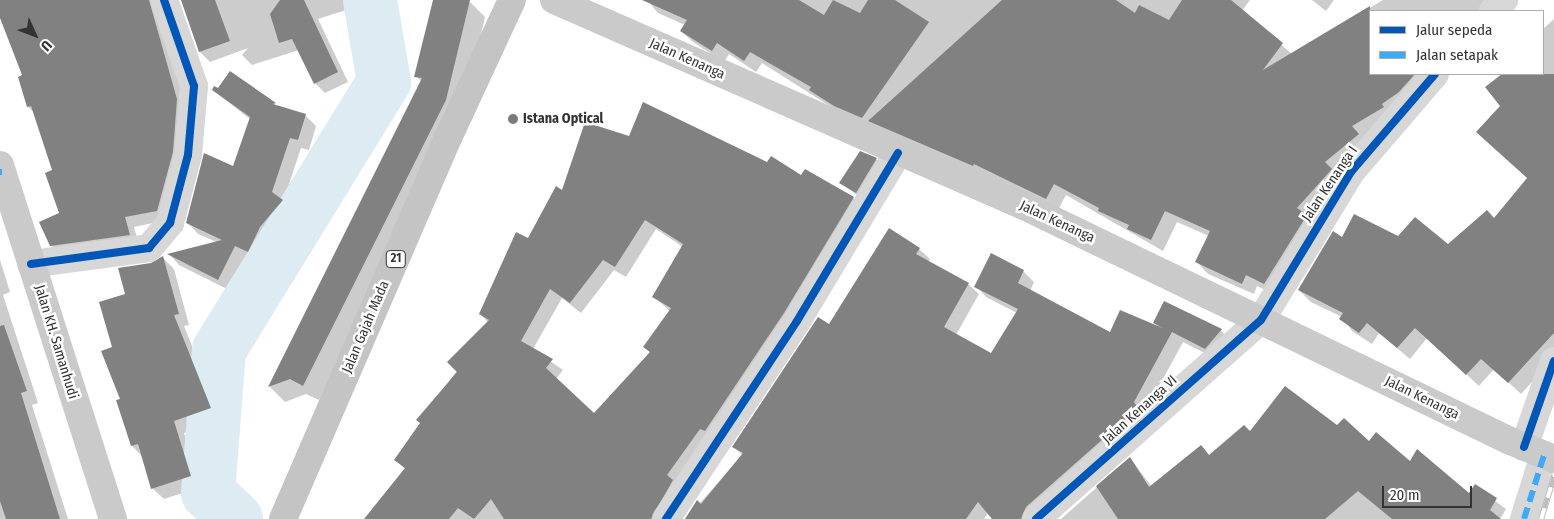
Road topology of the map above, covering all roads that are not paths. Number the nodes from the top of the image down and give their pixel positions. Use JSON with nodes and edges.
{"nodes":[{"id":1,"x":164,"y":0,"type":"edge"},
{"id":2,"x":512,"y":0,"type":"edge"},
{"id":3,"x":554,"y":0,"type":"edge"},
{"id":4,"x":1504,"y":0,"type":"edge"},
{"id":5,"x":1495,"y":10,"type":"edge"},
{"id":6,"x":1434,"y":75,"type":"edge"},
{"id":7,"x":898,"y":153,"type":"junction"},
{"id":8,"x":1,"y":170,"type":"edge"},
{"id":9,"x":31,"y":264,"type":"junction"},
{"id":10,"x":1261,"y":320,"type":"junction"},
{"id":11,"x":1554,"y":362,"type":"edge"},
{"id":12,"x":1541,"y":453,"type":"edge"},
{"id":13,"x":113,"y":519,"type":"edge"},
{"id":14,"x":283,"y":519,"type":"edge"},
{"id":15,"x":666,"y":519,"type":"edge"},
{"id":16,"x":1036,"y":519,"type":"edge"},
{"id":17,"x":1524,"y":519,"type":"edge"}],
"edges":[{"from":1,"to":9,"type":"street"},
{"from":2,"to":14,"type":"highway","name":"Jalan Gajah Mada","number":"21"},
{"from":3,"to":7,"type":"main road","name":"Jalan Kenanga"},
{"from":4,"to":5,"type":"street"},
{"from":6,"to":10,"type":"street","name":"Jalan Kenanga I"},
{"from":7,"to":10,"type":"main road","name":"Jalan Kenanga"},
{"from":7,"to":15,"type":"street"},
{"from":8,"to":9,"type":"main road","name":"Jalan KH. Samanhudi"},
{"from":9,"to":13,"type":"main road","name":"Jalan KH. Samanhudi"},
{"from":10,"to":12,"type":"main road","name":"Jalan Kenanga"},
{"from":10,"to":16,"type":"street","name":"Jalan Kenanga VI"},
{"from":11,"to":12,"type":"street"},
{"from":12,"to":17,"type":"street"}]}
